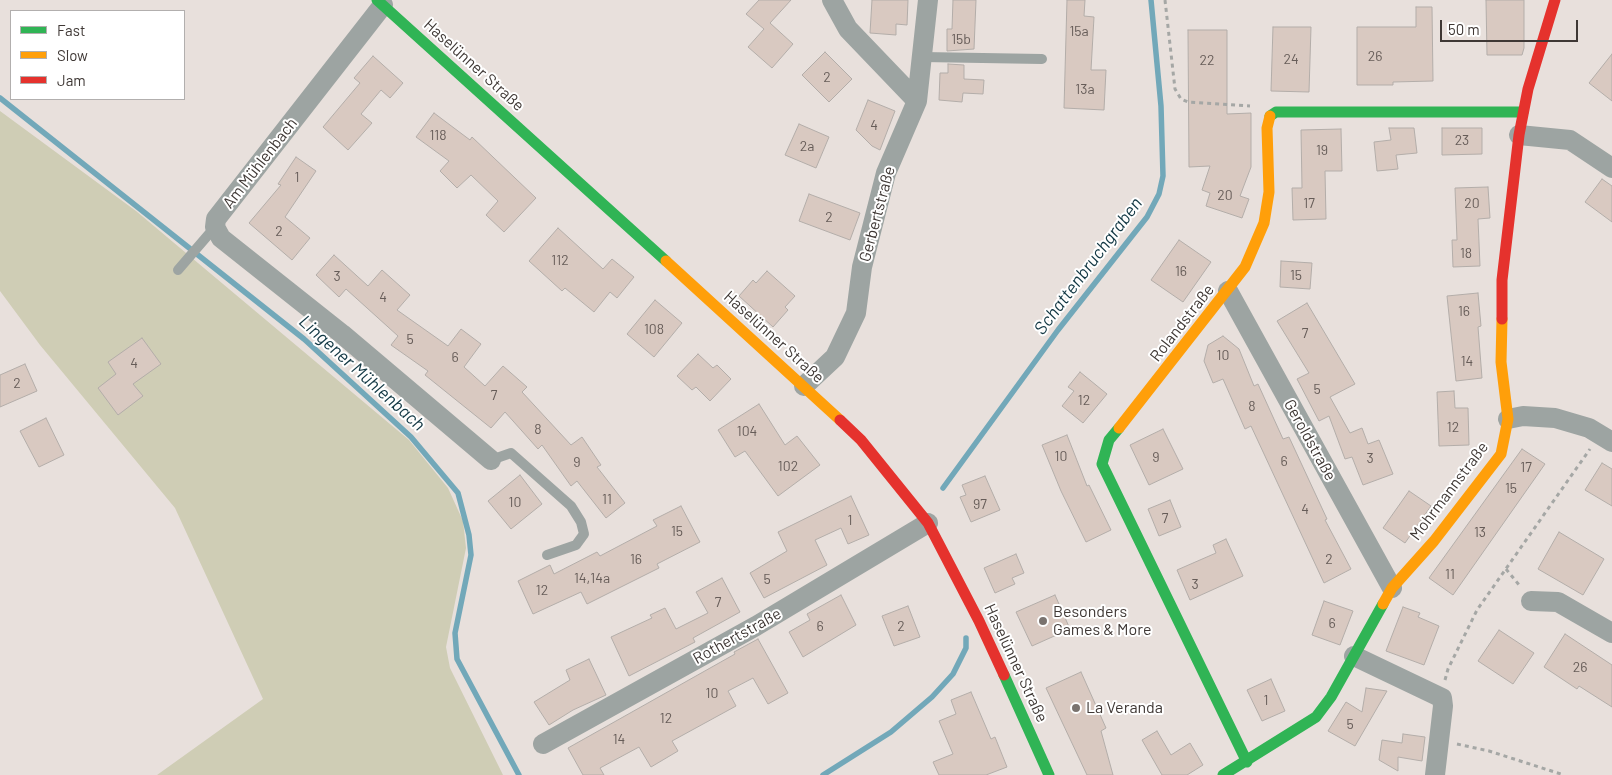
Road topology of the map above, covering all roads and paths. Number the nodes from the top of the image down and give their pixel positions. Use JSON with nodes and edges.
{"nodes":[{"id":1,"x":832,"y":0,"type":"edge"},
{"id":2,"x":928,"y":0,"type":"edge"},
{"id":3,"x":1165,"y":0,"type":"edge"},
{"id":4,"x":1555,"y":0,"type":"edge"},
{"id":5,"x":380,"y":3,"type":"edge"},
{"id":6,"x":923,"y":57,"type":"junction"},
{"id":7,"x":1042,"y":59,"type":"dead end"},
{"id":8,"x":917,"y":102,"type":"junction"},
{"id":9,"x":1523,"y":112,"type":"junction"},
{"id":10,"x":1269,"y":117,"type":"junction"},
{"id":11,"x":1519,"y":135,"type":"junction"},
{"id":12,"x":1612,"y":168,"type":"edge"},
{"id":13,"x":209,"y":234,"type":"junction"},
{"id":14,"x":178,"y":270,"type":"dead end"},
{"id":15,"x":1228,"y":291,"type":"junction"},
{"id":16,"x":804,"y":386,"type":"junction"},
{"id":17,"x":1508,"y":419,"type":"junction"},
{"id":18,"x":1606,"y":438,"type":"edge"},
{"id":19,"x":491,"y":460,"type":"joint"},
{"id":20,"x":928,"y":523,"type":"junction"},
{"id":21,"x":547,"y":556,"type":"dead end"},
{"id":22,"x":1392,"y":588,"type":"junction"},
{"id":23,"x":1531,"y":601,"type":"dead end"},
{"id":24,"x":1612,"y":633,"type":"edge"},
{"id":25,"x":1354,"y":656,"type":"junction"},
{"id":26,"x":1442,"y":698,"type":"junction"},
{"id":27,"x":1439,"y":740,"type":"junction"},
{"id":28,"x":543,"y":744,"type":"dead end"},
{"id":29,"x":1247,"y":762,"type":"junction"},
{"id":30,"x":1049,"y":775,"type":"edge"},
{"id":31,"x":1223,"y":775,"type":"edge"},
{"id":32,"x":1435,"y":775,"type":"edge"},
{"id":33,"x":1564,"y":775,"type":"edge"}],
"edges":[{"from":1,"to":8,"type":"street"},
{"from":2,"to":6,"type":"street","name":"Gerbertstraße"},
{"from":3,"to":10,"type":"path"},
{"from":4,"to":9,"type":"street","name":"Mohrmannstraße"},
{"from":5,"to":13,"type":"street","name":"Am Mühlenbach"},
{"from":5,"to":16,"type":"street","name":"Haselünner Straße"},
{"from":6,"to":7,"type":"lane"},
{"from":6,"to":8,"type":"street","name":"Gerbertstraße"},
{"from":8,"to":16,"type":"street","name":"Gerbertstraße"},
{"from":9,"to":10,"type":"street"},
{"from":9,"to":11,"type":"street","name":"Mohrmannstraße"},
{"from":10,"to":15,"type":"street","name":"Rolandstraße"},
{"from":11,"to":12,"type":"street"},
{"from":11,"to":17,"type":"street","name":"Mohrmannstraße"},
{"from":13,"to":14,"type":"lane"},
{"from":13,"to":19,"type":"street","name":"Am Mühlenbach"},
{"from":15,"to":22,"type":"street","name":"Geroldstraße"},
{"from":15,"to":29,"type":"street","name":"Rolandstraße"},
{"from":16,"to":20,"type":"street","name":"Haselünner Straße"},
{"from":17,"to":18,"type":"street"},
{"from":17,"to":22,"type":"street","name":"Mohrmannstraße"},
{"from":18,"to":26,"type":"path"},
{"from":19,"to":21,"type":"lane"},
{"from":20,"to":28,"type":"street","name":"Rothertstraße"},
{"from":20,"to":30,"type":"street","name":"Haselünner Straße"},
{"from":22,"to":25,"type":"street","name":"Mohrmannstraße"},
{"from":23,"to":24,"type":"street"},
{"from":25,"to":26,"type":"street"},
{"from":25,"to":29,"type":"street","name":"Mohrmannstraße"},
{"from":26,"to":27,"type":"street"},
{"from":27,"to":32,"type":"street"},
{"from":27,"to":33,"type":"path"},
{"from":29,"to":31,"type":"street","name":"Mohrmannstraße"}]}
